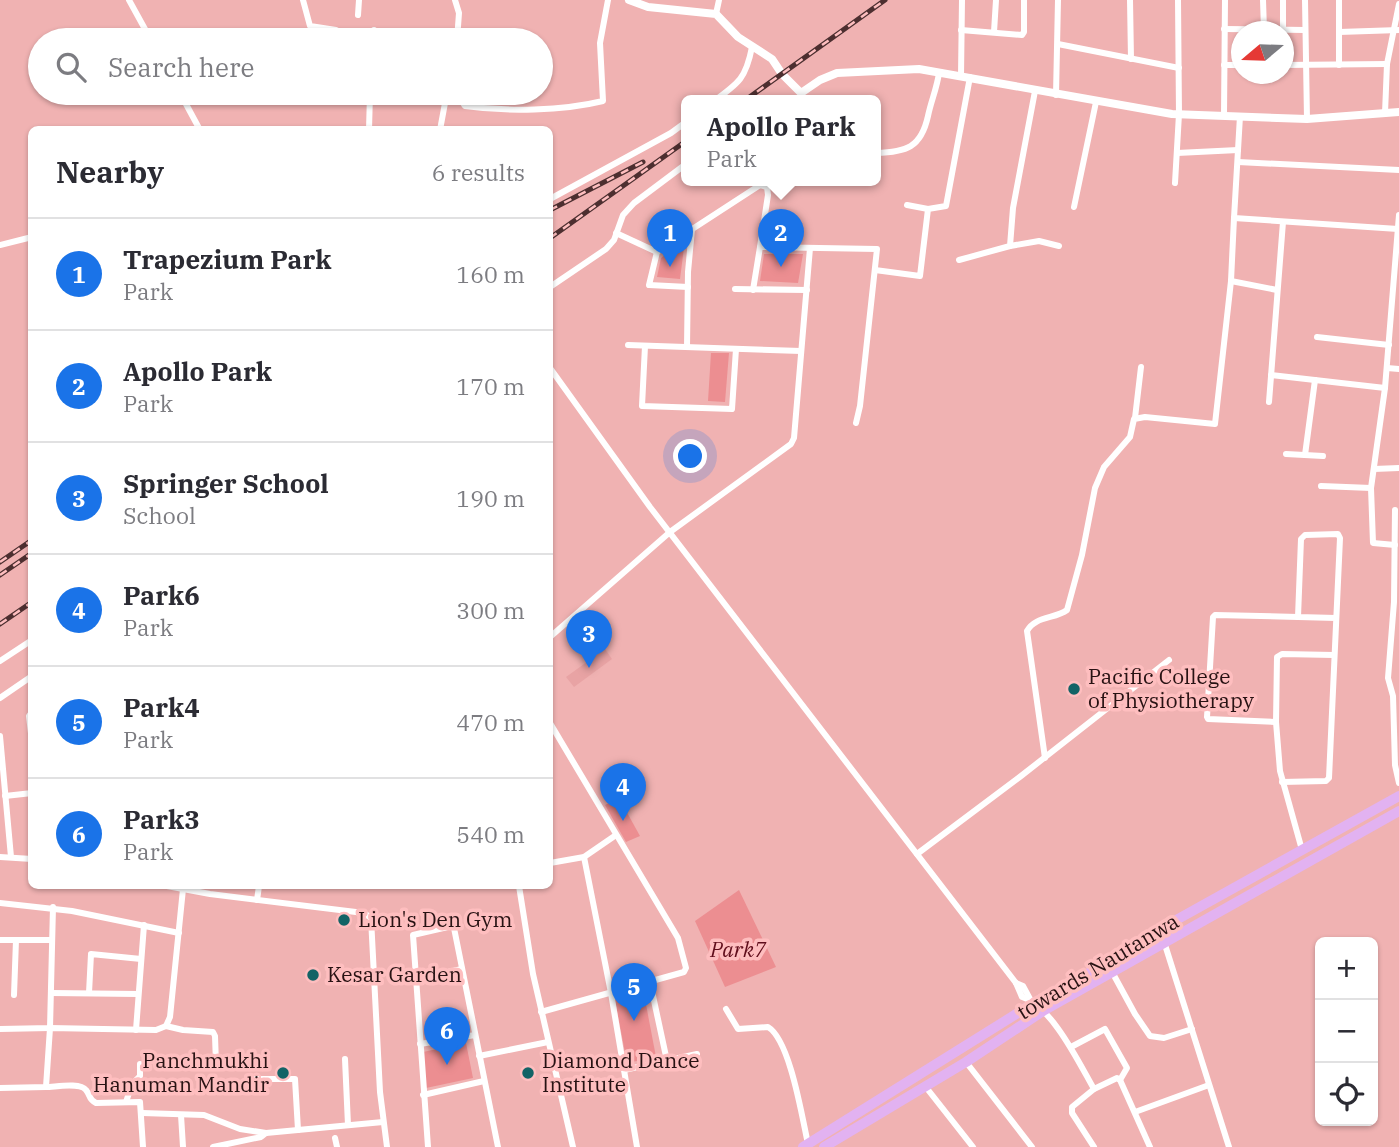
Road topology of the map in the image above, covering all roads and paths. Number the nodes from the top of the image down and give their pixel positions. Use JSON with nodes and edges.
{"nodes":[{"id":1,"x":129,"y":0,"type":"edge"},
{"id":2,"x":303,"y":0,"type":"edge"},
{"id":3,"x":359,"y":0,"type":"edge"},
{"id":4,"x":455,"y":0,"type":"edge"},
{"id":5,"x":608,"y":0,"type":"edge"},
{"id":6,"x":629,"y":0,"type":"edge"},
{"id":7,"x":719,"y":0,"type":"edge"},
{"id":8,"x":962,"y":0,"type":"edge"},
{"id":9,"x":996,"y":0,"type":"edge"},
{"id":10,"x":1024,"y":0,"type":"edge"},
{"id":11,"x":1058,"y":0,"type":"edge"},
{"id":12,"x":1130,"y":0,"type":"edge"},
{"id":13,"x":1178,"y":0,"type":"edge"},
{"id":14,"x":1224,"y":0,"type":"edge"},
{"id":15,"x":1263,"y":0,"type":"edge"},
{"id":16,"x":1283,"y":0,"type":"edge"},
{"id":17,"x":1305,"y":0,"type":"edge"},
{"id":18,"x":1339,"y":0,"type":"edge"},
{"id":19,"x":1399,"y":4,"type":"edge"},
{"id":20,"x":716,"y":14,"type":"junction"},
{"id":21,"x":358,"y":15,"type":"dead end"},
{"id":22,"x":1264,"y":21,"type":"edge"},
{"id":23,"x":1283,"y":21,"type":"edge"},
{"id":24,"x":144,"y":28,"type":"edge"},
{"id":25,"x":323,"y":28,"type":"edge"},
{"id":26,"x":458,"y":28,"type":"edge"},
{"id":27,"x":1224,"y":29,"type":"junction"},
{"id":28,"x":1231,"y":29,"type":"edge"},
{"id":29,"x":961,"y":30,"type":"junction"},
{"id":30,"x":1294,"y":30,"type":"edge"},
{"id":31,"x":1306,"y":30,"type":"junction"},
{"id":32,"x":1396,"y":30,"type":"edge"},
{"id":33,"x":1339,"y":32,"type":"junction"},
{"id":34,"x":994,"y":33,"type":"junction"},
{"id":35,"x":1058,"y":44,"type":"junction"},
{"id":36,"x":752,"y":47,"type":"junction"},
{"id":37,"x":1131,"y":59,"type":"junction"},
{"id":38,"x":1387,"y":64,"type":"junction"},
{"id":39,"x":1224,"y":65,"type":"junction"},
{"id":40,"x":1231,"y":65,"type":"edge"},
{"id":41,"x":1294,"y":65,"type":"edge"},
{"id":42,"x":1306,"y":65,"type":"junction"},
{"id":43,"x":1339,"y":65,"type":"junction"},
{"id":44,"x":1178,"y":68,"type":"junction"},
{"id":45,"x":939,"y":73,"type":"junction"},
{"id":46,"x":961,"y":76,"type":"junction"},
{"id":47,"x":970,"y":77,"type":"junction"},
{"id":48,"x":1035,"y":90,"type":"junction"},
{"id":49,"x":723,"y":95,"type":"edge"},
{"id":50,"x":798,"y":95,"type":"edge"},
{"id":51,"x":802,"y":95,"type":"edge"},
{"id":52,"x":1056,"y":95,"type":"junction"},
{"id":53,"x":1096,"y":102,"type":"junction"},
{"id":54,"x":186,"y":105,"type":"edge"},
{"id":55,"x":370,"y":105,"type":"edge"},
{"id":56,"x":445,"y":105,"type":"edge"},
{"id":57,"x":464,"y":105,"type":"edge"},
{"id":58,"x":1399,"y":112,"type":"edge"},
{"id":59,"x":1385,"y":113,"type":"junction"},
{"id":60,"x":1179,"y":114,"type":"junction"},
{"id":61,"x":1224,"y":115,"type":"junction"},
{"id":62,"x":1240,"y":116,"type":"junction"},
{"id":63,"x":1307,"y":119,"type":"junction"},
{"id":64,"x":198,"y":126,"type":"edge"},
{"id":65,"x":369,"y":126,"type":"edge"},
{"id":66,"x":441,"y":126,"type":"edge"},
{"id":67,"x":681,"y":126,"type":"edge"},
{"id":68,"x":1238,"y":150,"type":"junction"},
{"id":69,"x":881,"y":153,"type":"edge"},
{"id":70,"x":1177,"y":153,"type":"junction"},
{"id":71,"x":1238,"y":162,"type":"junction"},
{"id":72,"x":681,"y":168,"type":"edge"},
{"id":73,"x":1399,"y":170,"type":"edge"},
{"id":74,"x":1175,"y":183,"type":"dead end"},
{"id":75,"x":758,"y":186,"type":"edge"},
{"id":76,"x":763,"y":186,"type":"edge"},
{"id":77,"x":553,"y":197,"type":"edge"},
{"id":78,"x":907,"y":205,"type":"dead end"},
{"id":79,"x":1074,"y":206,"type":"dead end"},
{"id":80,"x":928,"y":209,"type":"junction"},
{"id":81,"x":1399,"y":215,"type":"edge"},
{"id":82,"x":1234,"y":218,"type":"junction"},
{"id":83,"x":1283,"y":222,"type":"junction"},
{"id":84,"x":692,"y":229,"type":"junction"},
{"id":85,"x":1398,"y":229,"type":"edge"},
{"id":86,"x":616,"y":233,"type":"junction"},
{"id":87,"x":28,"y":238,"type":"edge"},
{"id":88,"x":0,"y":245,"type":"edge"},
{"id":89,"x":1010,"y":246,"type":"junction"},
{"id":90,"x":1059,"y":246,"type":"dead end"},
{"id":91,"x":760,"y":247,"type":"junction"},
{"id":92,"x":810,"y":247,"type":"junction"},
{"id":93,"x":657,"y":252,"type":"junction"},
{"id":94,"x":960,"y":260,"type":"dead end"},
{"id":95,"x":875,"y":270,"type":"junction"},
{"id":96,"x":1231,"y":281,"type":"junction"},
{"id":97,"x":553,"y":285,"type":"edge"},
{"id":98,"x":688,"y":287,"type":"junction"},
{"id":99,"x":736,"y":289,"type":"dead end"},
{"id":100,"x":1277,"y":289,"type":"junction"},
{"id":101,"x":753,"y":290,"type":"junction"},
{"id":102,"x":807,"y":290,"type":"junction"},
{"id":103,"x":1317,"y":337,"type":"dead end"},
{"id":104,"x":628,"y":345,"type":"dead end"},
{"id":105,"x":1389,"y":345,"type":"junction"},
{"id":106,"x":645,"y":346,"type":"junction"},
{"id":107,"x":687,"y":347,"type":"junction"},
{"id":108,"x":736,"y":349,"type":"junction"},
{"id":109,"x":802,"y":351,"type":"junction"},
{"id":110,"x":1141,"y":367,"type":"dead end"},
{"id":111,"x":1387,"y":368,"type":"junction"},
{"id":112,"x":1399,"y":369,"type":"edge"},
{"id":113,"x":553,"y":372,"type":"edge"},
{"id":114,"x":1271,"y":375,"type":"junction"},
{"id":115,"x":1315,"y":380,"type":"junction"},
{"id":116,"x":1385,"y":388,"type":"junction"},
{"id":117,"x":1269,"y":402,"type":"dead end"},
{"id":118,"x":1135,"y":418,"type":"junction"},
{"id":119,"x":856,"y":423,"type":"dead end"},
{"id":120,"x":1286,"y":453,"type":"dead end"},
{"id":121,"x":1305,"y":455,"type":"junction"},
{"id":122,"x":1323,"y":456,"type":"dead end"},
{"id":123,"x":1399,"y":468,"type":"edge"},
{"id":124,"x":1374,"y":469,"type":"junction"},
{"id":125,"x":1321,"y":485,"type":"dead end"},
{"id":126,"x":1371,"y":488,"type":"junction"},
{"id":127,"x":1395,"y":510,"type":"dead end"},
{"id":128,"x":670,"y":532,"type":"junction"},
{"id":129,"x":1395,"y":545,"type":"junction"},
{"id":130,"x":1298,"y":617,"type":"junction"},
{"id":131,"x":1336,"y":618,"type":"junction"},
{"id":132,"x":553,"y":634,"type":"edge"},
{"id":133,"x":28,"y":643,"type":"edge"},
{"id":134,"x":1334,"y":655,"type":"junction"},
{"id":135,"x":1169,"y":660,"type":"dead end"},
{"id":136,"x":0,"y":661,"type":"edge"},
{"id":137,"x":28,"y":679,"type":"edge"},
{"id":138,"x":0,"y":698,"type":"edge"},
{"id":139,"x":1276,"y":722,"type":"junction"},
{"id":140,"x":553,"y":728,"type":"edge"},
{"id":141,"x":0,"y":736,"type":"edge"},
{"id":142,"x":1045,"y":758,"type":"junction"},
{"id":143,"x":1282,"y":782,"type":"junction"},
{"id":144,"x":1399,"y":783,"type":"edge"},
{"id":145,"x":28,"y":793,"type":"edge"},
{"id":146,"x":5,"y":796,"type":"junction"},
{"id":147,"x":1399,"y":796,"type":"edge"},
{"id":148,"x":1399,"y":811,"type":"edge"},
{"id":149,"x":616,"y":835,"type":"junction"},
{"id":150,"x":1302,"y":850,"type":"junction"},
{"id":151,"x":917,"y":854,"type":"junction"},
{"id":152,"x":0,"y":857,"type":"edge"},
{"id":153,"x":584,"y":857,"type":"junction"},
{"id":154,"x":10,"y":858,"type":"junction"},
{"id":155,"x":28,"y":859,"type":"edge"},
{"id":156,"x":553,"y":862,"type":"edge"},
{"id":157,"x":183,"y":889,"type":"joint"},
{"id":158,"x":259,"y":889,"type":"edge"},
{"id":159,"x":520,"y":889,"type":"edge"},
{"id":160,"x":257,"y":900,"type":"junction"},
{"id":161,"x":0,"y":903,"type":"edge"},
{"id":162,"x":53,"y":907,"type":"junction"},
{"id":163,"x":144,"y":925,"type":"junction"},
{"id":164,"x":1160,"y":929,"type":"junction"},
{"id":165,"x":178,"y":933,"type":"junction"},
{"id":166,"x":0,"y":940,"type":"edge"},
{"id":167,"x":16,"y":940,"type":"junction"},
{"id":168,"x":52,"y":940,"type":"junction"},
{"id":169,"x":1164,"y":942,"type":"junction"},
{"id":170,"x":141,"y":959,"type":"junction"},
{"id":171,"x":1110,"y":967,"type":"junction"},
{"id":172,"x":462,"y":970,"type":"junction"},
{"id":173,"x":416,"y":979,"type":"junction"},
{"id":174,"x":650,"y":982,"type":"junction"},
{"id":175,"x":51,"y":993,"type":"junction"},
{"id":176,"x":89,"y":993,"type":"junction"},
{"id":177,"x":611,"y":993,"type":"junction"},
{"id":178,"x":138,"y":994,"type":"junction"},
{"id":179,"x":14,"y":995,"type":"dead end"},
{"id":180,"x":1036,"y":1004,"type":"junction"},
{"id":181,"x":726,"y":1009,"type":"dead end"},
{"id":182,"x":541,"y":1012,"type":"junction"},
{"id":183,"x":166,"y":1026,"type":"junction"},
{"id":184,"x":50,"y":1028,"type":"junction"},
{"id":185,"x":0,"y":1029,"type":"edge"},
{"id":186,"x":1192,"y":1029,"type":"junction"},
{"id":187,"x":136,"y":1030,"type":"junction"},
{"id":188,"x":475,"y":1035,"type":"junction"},
{"id":189,"x":548,"y":1042,"type":"junction"},
{"id":190,"x":420,"y":1044,"type":"junction"},
{"id":191,"x":1071,"y":1047,"type":"junction"},
{"id":192,"x":697,"y":1054,"type":"dead end"},
{"id":193,"x":479,"y":1056,"type":"junction"},
{"id":194,"x":345,"y":1059,"type":"dead end"},
{"id":195,"x":667,"y":1061,"type":"junction"},
{"id":196,"x":966,"y":1062,"type":"junction"},
{"id":197,"x":139,"y":1064,"type":"dead end"},
{"id":198,"x":216,"y":1064,"type":"dead end"},
{"id":199,"x":624,"y":1070,"type":"junction"},
{"id":200,"x":247,"y":1079,"type":"dead end"},
{"id":201,"x":1120,"y":1080,"type":"junction"},
{"id":202,"x":484,"y":1081,"type":"junction"},
{"id":203,"x":1209,"y":1085,"type":"junction"},
{"id":204,"x":925,"y":1086,"type":"junction"},
{"id":205,"x":46,"y":1087,"type":"junction"},
{"id":206,"x":0,"y":1088,"type":"edge"},
{"id":207,"x":1094,"y":1089,"type":"junction"},
{"id":208,"x":423,"y":1095,"type":"junction"},
{"id":209,"x":126,"y":1102,"type":"junction"},
{"id":210,"x":1135,"y":1112,"type":"junction"},
{"id":211,"x":142,"y":1114,"type":"junction"},
{"id":212,"x":181,"y":1115,"type":"junction"},
{"id":213,"x":383,"y":1122,"type":"junction"},
{"id":214,"x":348,"y":1125,"type":"junction"},
{"id":215,"x":298,"y":1130,"type":"junction"},
{"id":216,"x":266,"y":1133,"type":"junction"},
{"id":217,"x":335,"y":1138,"type":"dead end"},
{"id":218,"x":805,"y":1145,"type":"edge"},
{"id":219,"x":143,"y":1147,"type":"edge"},
{"id":220,"x":183,"y":1147,"type":"edge"},
{"id":221,"x":213,"y":1147,"type":"edge"},
{"id":222,"x":337,"y":1147,"type":"edge"},
{"id":223,"x":387,"y":1147,"type":"edge"},
{"id":224,"x":428,"y":1147,"type":"edge"},
{"id":225,"x":498,"y":1147,"type":"edge"},
{"id":226,"x":573,"y":1147,"type":"edge"},
{"id":227,"x":637,"y":1147,"type":"edge"},
{"id":228,"x":824,"y":1147,"type":"edge"},
{"id":229,"x":973,"y":1147,"type":"edge"},
{"id":230,"x":1032,"y":1147,"type":"edge"},
{"id":231,"x":1094,"y":1147,"type":"edge"},
{"id":232,"x":1150,"y":1147,"type":"edge"},
{"id":233,"x":1229,"y":1147,"type":"edge"}],
"edges":[{"from":1,"to":24,"type":"street"},
{"from":2,"to":25,"type":"street"},
{"from":3,"to":21,"type":"street"},
{"from":4,"to":26,"type":"street"},
{"from":5,"to":57,"type":"street"},
{"from":6,"to":20,"type":"street"},
{"from":7,"to":20,"type":"street"},
{"from":8,"to":29,"type":"street"},
{"from":9,"to":34,"type":"street"},
{"from":10,"to":34,"type":"street"},
{"from":11,"to":35,"type":"street"},
{"from":12,"to":37,"type":"street"},
{"from":13,"to":44,"type":"street"},
{"from":14,"to":27,"type":"street"},
{"from":15,"to":22,"type":"street"},
{"from":16,"to":23,"type":"street"},
{"from":17,"to":31,"type":"street"},
{"from":18,"to":33,"type":"street"},
{"from":19,"to":32,"type":"street"},
{"from":20,"to":36,"type":"street"},
{"from":27,"to":28,"type":"street"},
{"from":27,"to":39,"type":"street"},
{"from":29,"to":34,"type":"street"},
{"from":29,"to":46,"type":"street"},
{"from":30,"to":31,"type":"street"},
{"from":31,"to":42,"type":"street"},
{"from":32,"to":33,"type":"street"},
{"from":32,"to":38,"type":"street"},
{"from":33,"to":43,"type":"street"},
{"from":35,"to":37,"type":"street"},
{"from":35,"to":52,"type":"street"},
{"from":36,"to":49,"type":"street"},
{"from":36,"to":50,"type":"street"},
{"from":37,"to":44,"type":"street"},
{"from":38,"to":43,"type":"street"},
{"from":38,"to":59,"type":"street"},
{"from":39,"to":40,"type":"street"},
{"from":39,"to":61,"type":"street"},
{"from":41,"to":42,"type":"street"},
{"from":42,"to":43,"type":"street"},
{"from":42,"to":63,"type":"street"},
{"from":44,"to":60,"type":"street"},
{"from":45,"to":46,"type":"street"},
{"from":45,"to":51,"type":"street"},
{"from":45,"to":69,"type":"street"},
{"from":46,"to":47,"type":"street"},
{"from":47,"to":48,"type":"street"},
{"from":47,"to":80,"type":"street"},
{"from":48,"to":52,"type":"street"},
{"from":48,"to":89,"type":"street"},
{"from":52,"to":53,"type":"street"},
{"from":53,"to":60,"type":"street"},
{"from":53,"to":79,"type":"street"},
{"from":54,"to":64,"type":"street"},
{"from":55,"to":65,"type":"street"},
{"from":56,"to":66,"type":"street"},
{"from":58,"to":59,"type":"street"},
{"from":59,"to":63,"type":"street"},
{"from":60,"to":61,"type":"street"},
{"from":60,"to":70,"type":"street"},
{"from":61,"to":62,"type":"street"},
{"from":62,"to":63,"type":"street"},
{"from":62,"to":68,"type":"street"},
{"from":67,"to":77,"type":"street"},
{"from":68,"to":70,"type":"street"},
{"from":68,"to":71,"type":"street"},
{"from":70,"to":74,"type":"street"},
{"from":71,"to":73,"type":"street"},
{"from":71,"to":82,"type":"street"},
{"from":72,"to":86,"type":"street"},
{"from":75,"to":84,"type":"street"},
{"from":76,"to":91,"type":"street"},
{"from":78,"to":80,"type":"street"},
{"from":80,"to":95,"type":"street"},
{"from":81,"to":85,"type":"street"},
{"from":82,"to":83,"type":"street"},
{"from":82,"to":96,"type":"street"},
{"from":83,"to":85,"type":"street"},
{"from":83,"to":100,"type":"street"},
{"from":84,"to":93,"type":"street"},
{"from":84,"to":98,"type":"street"},
{"from":85,"to":105,"type":"street"},
{"from":86,"to":93,"type":"street"},
{"from":86,"to":97,"type":"street"},
{"from":87,"to":88,"type":"street"},
{"from":89,"to":90,"type":"street"},
{"from":89,"to":94,"type":"street"},
{"from":91,"to":92,"type":"street"},
{"from":91,"to":101,"type":"street"},
{"from":92,"to":95,"type":"street"},
{"from":92,"to":102,"type":"street"},
{"from":93,"to":98,"type":"street"},
{"from":95,"to":119,"type":"street"},
{"from":96,"to":100,"type":"street"},
{"from":96,"to":118,"type":"street"},
{"from":98,"to":107,"type":"street"},
{"from":99,"to":101,"type":"street"},
{"from":100,"to":114,"type":"street"},
{"from":101,"to":102,"type":"street"},
{"from":102,"to":109,"type":"street"},
{"from":103,"to":105,"type":"street"},
{"from":104,"to":106,"type":"street"},
{"from":105,"to":111,"type":"street"},
{"from":106,"to":107,"type":"street"},
{"from":106,"to":108,"type":"street"},
{"from":107,"to":108,"type":"street"},
{"from":108,"to":109,"type":"street"},
{"from":109,"to":128,"type":"street"},
{"from":110,"to":118,"type":"street"},
{"from":111,"to":112,"type":"street"},
{"from":111,"to":116,"type":"street"},
{"from":113,"to":128,"type":"street"},
{"from":114,"to":115,"type":"street"},
{"from":114,"to":117,"type":"street"},
{"from":115,"to":116,"type":"street"},
{"from":115,"to":121,"type":"street"},
{"from":116,"to":124,"type":"street"},
{"from":118,"to":142,"type":"street"},
{"from":120,"to":121,"type":"street"},
{"from":121,"to":122,"type":"street"},
{"from":123,"to":124,"type":"street"},
{"from":124,"to":126,"type":"street"},
{"from":125,"to":126,"type":"street"},
{"from":126,"to":129,"type":"street"},
{"from":127,"to":129,"type":"street"},
{"from":128,"to":132,"type":"street"},
{"from":128,"to":151,"type":"street"},
{"from":129,"to":144,"type":"street"},
{"from":130,"to":131,"type":"street"},
{"from":130,"to":131,"type":"street"},
{"from":130,"to":139,"type":"street"},
{"from":131,"to":134,"type":"street"},
{"from":133,"to":136,"type":"street"},
{"from":134,"to":139,"type":"street"},
{"from":134,"to":143,"type":"street"},
{"from":135,"to":142,"type":"street"},
{"from":137,"to":138,"type":"street"},
{"from":139,"to":143,"type":"street"},
{"from":140,"to":149,"type":"street"},
{"from":141,"to":146,"type":"street"},
{"from":142,"to":151,"type":"street"},
{"from":143,"to":150,"type":"street"},
{"from":145,"to":146,"type":"street"},
{"from":146,"to":154,"type":"street"},
{"from":147,"to":150,"type":"main road","name":"towards Nautanwa"},
{"from":148,"to":169,"type":"main road"},
{"from":149,"to":153,"type":"street"},
{"from":149,"to":174,"type":"street"},
{"from":150,"to":164,"type":"main road","name":"towards Nautanwa"},
{"from":151,"to":180,"type":"street"},
{"from":152,"to":154,"type":"street"},
{"from":153,"to":156,"type":"street"},
{"from":153,"to":177,"type":"street"},
{"from":154,"to":155,"type":"street"},
{"from":157,"to":160,"type":"street"},
{"from":157,"to":165,"type":"street"},
{"from":158,"to":160,"type":"street"},
{"from":159,"to":182,"type":"street"},
{"from":160,"to":213,"type":"street"},
{"from":161,"to":162,"type":"street"},
{"from":162,"to":163,"type":"street"},
{"from":162,"to":168,"type":"street"},
{"from":163,"to":165,"type":"street"},
{"from":163,"to":170,"type":"street"},
{"from":164,"to":169,"type":"street"},
{"from":164,"to":171,"type":"main road","name":"towards Nautanwa"},
{"from":165,"to":183,"type":"street"},
{"from":166,"to":167,"type":"street"},
{"from":167,"to":168,"type":"street"},
{"from":167,"to":179,"type":"street"},
{"from":168,"to":175,"type":"street"},
{"from":169,"to":171,"type":"main road"},
{"from":169,"to":186,"type":"street"},
{"from":170,"to":176,"type":"street"},
{"from":170,"to":178,"type":"street"},
{"from":171,"to":180,"type":"main road","name":"towards Nautanwa"},
{"from":171,"to":186,"type":"street"},
{"from":172,"to":173,"type":"street"},
{"from":172,"to":173,"type":"street"},
{"from":172,"to":188,"type":"street"},
{"from":173,"to":190,"type":"street"},
{"from":174,"to":177,"type":"street"},
{"from":174,"to":195,"type":"street"},
{"from":175,"to":176,"type":"street"},
{"from":175,"to":184,"type":"street"},
{"from":176,"to":178,"type":"street"},
{"from":177,"to":182,"type":"street"},
{"from":177,"to":199,"type":"street"},
{"from":178,"to":187,"type":"street"},
{"from":180,"to":191,"type":"street"},
{"from":180,"to":196,"type":"main road"},
{"from":180,"to":218,"type":"main road","name":"towards Nautanwa"},
{"from":181,"to":218,"type":"street"},
{"from":182,"to":189,"type":"street"},
{"from":183,"to":187,"type":"street"},
{"from":183,"to":198,"type":"street"},
{"from":184,"to":185,"type":"street"},
{"from":184,"to":187,"type":"street"},
{"from":184,"to":205,"type":"street"},
{"from":186,"to":203,"type":"street"},
{"from":188,"to":190,"type":"street"},
{"from":188,"to":193,"type":"street"},
{"from":189,"to":193,"type":"street"},
{"from":189,"to":226,"type":"street"},
{"from":190,"to":208,"type":"street"},
{"from":191,"to":201,"type":"street"},
{"from":191,"to":207,"type":"street"},
{"from":192,"to":195,"type":"street"},
{"from":193,"to":202,"type":"street"},
{"from":194,"to":214,"type":"street"},
{"from":195,"to":199,"type":"street"},
{"from":196,"to":204,"type":"main road"},
{"from":196,"to":230,"type":"street"},
{"from":197,"to":209,"type":"street"},
{"from":199,"to":227,"type":"street"},
{"from":200,"to":215,"type":"street"},
{"from":201,"to":207,"type":"street"},
{"from":201,"to":210,"type":"street"},
{"from":202,"to":208,"type":"street"},
{"from":202,"to":225,"type":"street"},
{"from":203,"to":210,"type":"street"},
{"from":203,"to":233,"type":"street"},
{"from":204,"to":228,"type":"main road"},
{"from":204,"to":229,"type":"street"},
{"from":205,"to":206,"type":"street"},
{"from":205,"to":209,"type":"street"},
{"from":207,"to":231,"type":"street"},
{"from":208,"to":224,"type":"street"},
{"from":209,"to":211,"type":"street"},
{"from":210,"to":232,"type":"street"},
{"from":211,"to":212,"type":"street"},
{"from":211,"to":219,"type":"street"},
{"from":212,"to":216,"type":"street"},
{"from":212,"to":220,"type":"street"},
{"from":213,"to":214,"type":"street"},
{"from":213,"to":223,"type":"street"},
{"from":214,"to":215,"type":"street"},
{"from":215,"to":216,"type":"street"},
{"from":216,"to":221,"type":"street"},
{"from":217,"to":222,"type":"street"}]}
